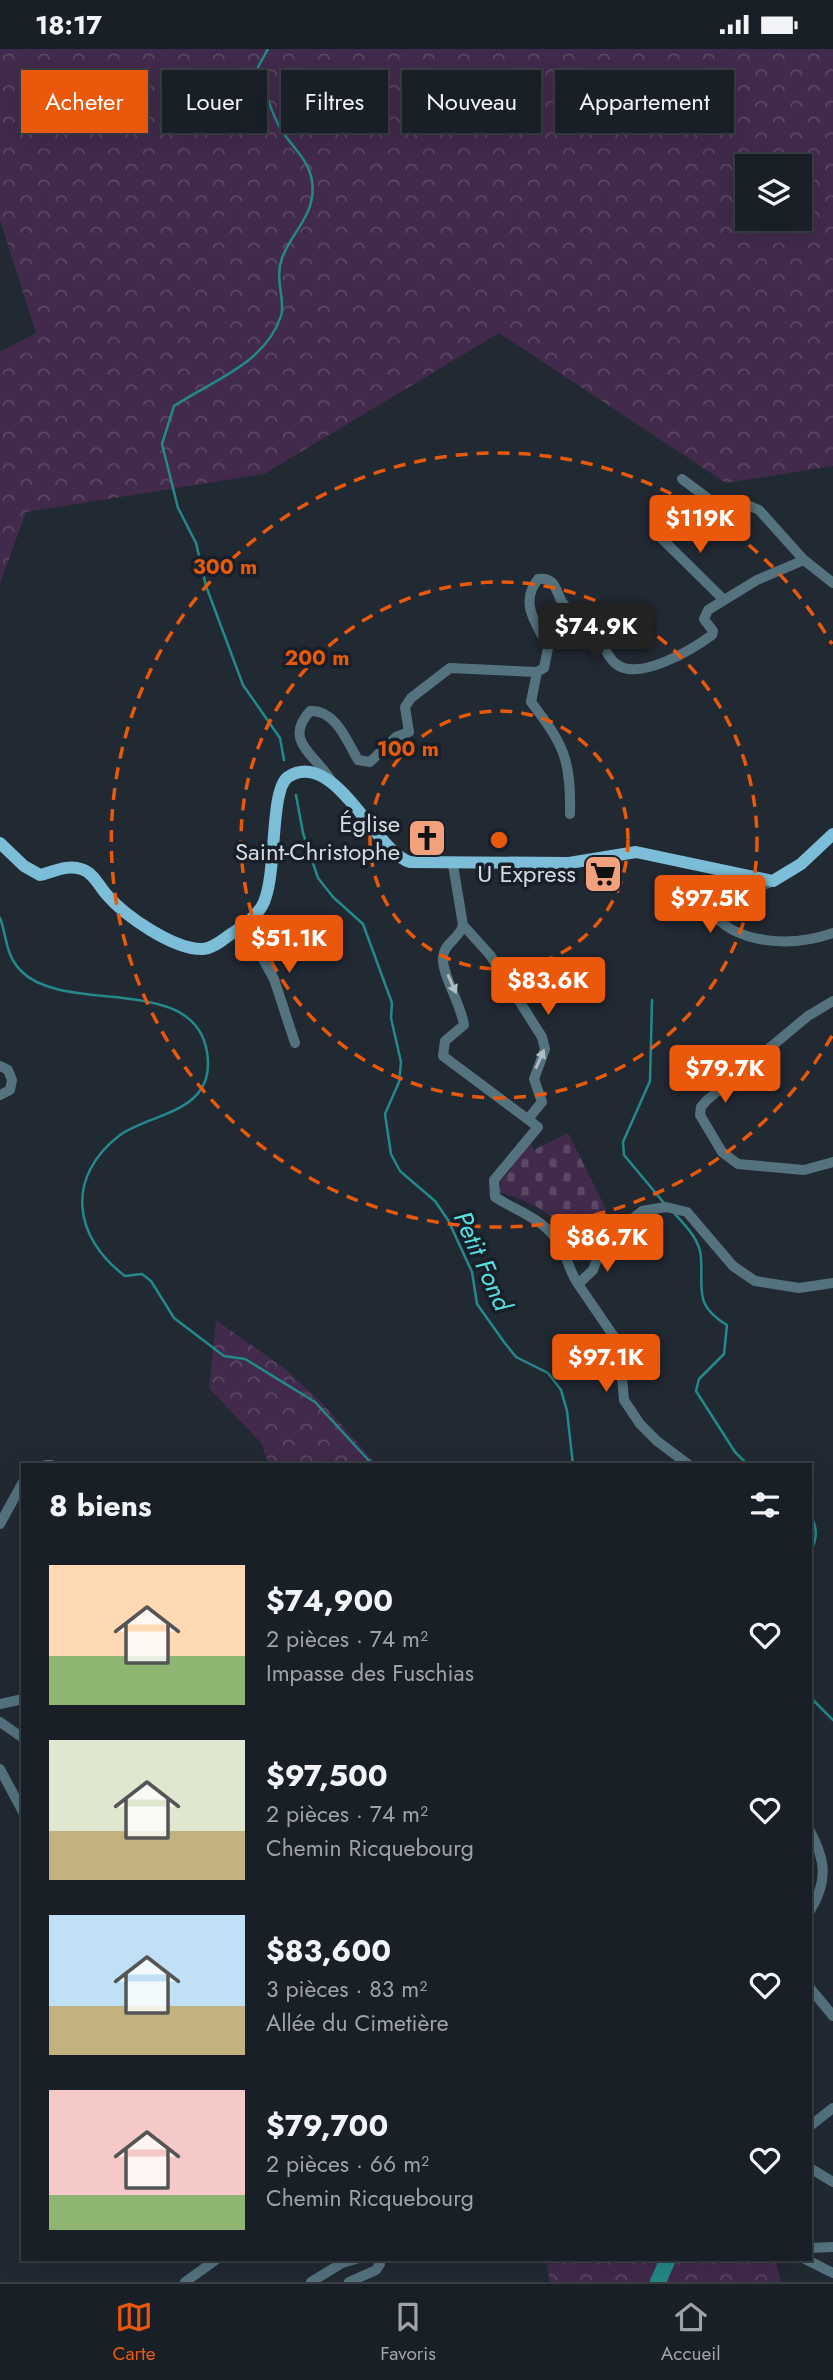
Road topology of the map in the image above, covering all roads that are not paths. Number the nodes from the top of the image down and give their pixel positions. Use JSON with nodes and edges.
{"nodes":[{"id":1,"x":682,"y":479,"type":"dead end"},
{"id":2,"x":655,"y":532,"type":"dead end"},
{"id":3,"x":804,"y":560,"type":"junction"},
{"id":4,"x":833,"y":583,"type":"edge"},
{"id":5,"x":724,"y":600,"type":"junction"},
{"id":6,"x":537,"y":672,"type":"junction"},
{"id":7,"x":334,"y":786,"type":"junction"},
{"id":8,"x":570,"y":814,"type":"dead end"},
{"id":9,"x":833,"y":834,"type":"edge"},
{"id":10,"x":0,"y":843,"type":"edge"},
{"id":11,"x":453,"y":865,"type":"junction"},
{"id":12,"x":773,"y":881,"type":"junction"},
{"id":13,"x":244,"y":925,"type":"junction"},
{"id":14,"x":463,"y":925,"type":"junction"},
{"id":15,"x":833,"y":933,"type":"edge"},
{"id":16,"x":833,"y":1001,"type":"edge"},
{"id":17,"x":295,"y":1043,"type":"dead end"},
{"id":18,"x":0,"y":1066,"type":"edge"},
{"id":19,"x":0,"y":1095,"type":"edge"},
{"id":20,"x":528,"y":1119,"type":"junction"},
{"id":21,"x":833,"y":1162,"type":"edge"},
{"id":22,"x":833,"y":1283,"type":"edge"},
{"id":23,"x":578,"y":1284,"type":"junction"},
{"id":24,"x":686,"y":1463,"type":"edge"},
{"id":25,"x":21,"y":1486,"type":"edge"},
{"id":26,"x":0,"y":1524,"type":"edge"},
{"id":27,"x":21,"y":1699,"type":"edge"},
{"id":28,"x":0,"y":1704,"type":"edge"},
{"id":29,"x":0,"y":1722,"type":"edge"},
{"id":30,"x":21,"y":1737,"type":"edge"},
{"id":31,"x":0,"y":1769,"type":"edge"},
{"id":32,"x":21,"y":1808,"type":"edge"},
{"id":33,"x":812,"y":1836,"type":"edge"},
{"id":34,"x":812,"y":1907,"type":"edge"},
{"id":35,"x":812,"y":1990,"type":"edge"},
{"id":36,"x":833,"y":2016,"type":"edge"},
{"id":37,"x":833,"y":2108,"type":"edge"},
{"id":38,"x":812,"y":2124,"type":"edge"},
{"id":39,"x":812,"y":2169,"type":"edge"},
{"id":40,"x":833,"y":2182,"type":"edge"},
{"id":41,"x":833,"y":2246,"type":"edge"},
{"id":42,"x":812,"y":2248,"type":"edge"},
{"id":43,"x":214,"y":2261,"type":"edge"},
{"id":44,"x":349,"y":2261,"type":"edge"},
{"id":45,"x":378,"y":2261,"type":"edge"},
{"id":46,"x":809,"y":2261,"type":"edge"},
{"id":47,"x":833,"y":2273,"type":"edge"},
{"id":48,"x":185,"y":2282,"type":"edge"},
{"id":49,"x":311,"y":2282,"type":"edge"},
{"id":50,"x":349,"y":2282,"type":"edge"}],
"edges":[{"from":1,"to":3,"type":"street"},
{"from":2,"to":5,"type":"street"},
{"from":3,"to":4,"type":"street"},
{"from":3,"to":5,"type":"street"},
{"from":5,"to":6,"type":"street"},
{"from":6,"to":7,"type":"street"},
{"from":6,"to":8,"type":"street"},
{"from":7,"to":11,"type":"main road"},
{"from":7,"to":13,"type":"main road"},
{"from":9,"to":12,"type":"main road"},
{"from":10,"to":13,"type":"main road"},
{"from":11,"to":12,"type":"main road"},
{"from":11,"to":14,"type":"street"},
{"from":12,"to":15,"type":"street"},
{"from":13,"to":17,"type":"street"},
{"from":20,"to":14,"type":"street","one_way":true},
{"from":14,"to":20,"type":"street","one_way":true},
{"from":16,"to":21,"type":"street"},
{"from":18,"to":19,"type":"street"},
{"from":20,"to":23,"type":"street"},
{"from":22,"to":23,"type":"street"},
{"from":23,"to":24,"type":"street"},
{"from":25,"to":26,"type":"street"},
{"from":27,"to":28,"type":"street"},
{"from":29,"to":30,"type":"street"},
{"from":31,"to":32,"type":"street"},
{"from":33,"to":34,"type":"street"},
{"from":35,"to":36,"type":"street"},
{"from":37,"to":38,"type":"street"},
{"from":39,"to":40,"type":"street"},
{"from":41,"to":42,"type":"street"},
{"from":43,"to":48,"type":"street"},
{"from":44,"to":49,"type":"street"},
{"from":45,"to":50,"type":"street"},
{"from":46,"to":47,"type":"street"}]}
